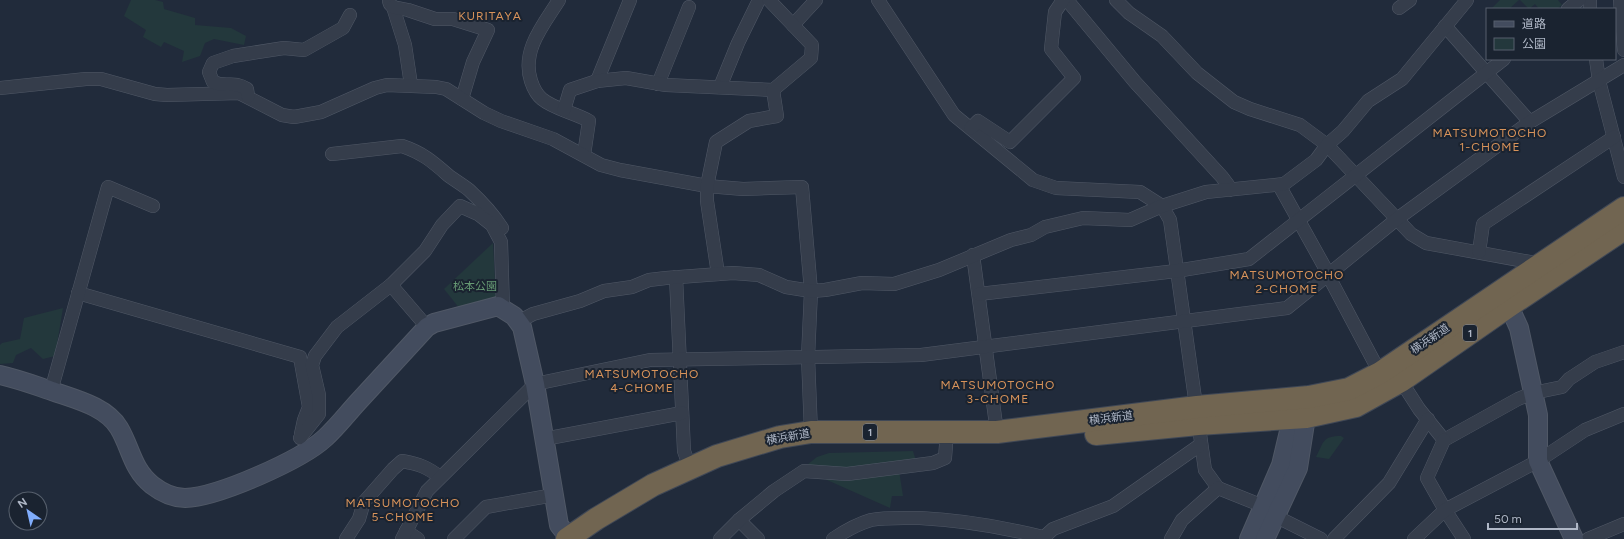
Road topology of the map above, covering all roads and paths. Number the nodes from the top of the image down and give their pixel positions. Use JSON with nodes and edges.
{"nodes":[{"id":1,"x":559,"y":0,"type":"edge"},
{"id":2,"x":630,"y":0,"type":"edge"},
{"id":3,"x":759,"y":0,"type":"edge"},
{"id":4,"x":769,"y":0,"type":"edge"},
{"id":5,"x":816,"y":0,"type":"edge"},
{"id":6,"x":878,"y":0,"type":"edge"},
{"id":7,"x":1063,"y":0,"type":"edge"},
{"id":8,"x":1067,"y":0,"type":"edge"},
{"id":9,"x":1116,"y":0,"type":"edge"},
{"id":10,"x":1579,"y":0,"type":"edge"},
{"id":11,"x":1620,"y":0,"type":"edge"},
{"id":12,"x":1462,"y":2,"type":"edge"},
{"id":13,"x":391,"y":3,"type":"edge"},
{"id":14,"x":689,"y":6,"type":"dead end"},
{"id":15,"x":1569,"y":8,"type":"edge"},
{"id":16,"x":350,"y":15,"type":"dead end"},
{"id":17,"x":793,"y":24,"type":"junction"},
{"id":18,"x":1445,"y":26,"type":"junction"},
{"id":19,"x":1624,"y":50,"type":"edge"},
{"id":20,"x":1503,"y":60,"type":"edge"},
{"id":21,"x":1596,"y":60,"type":"edge"},
{"id":22,"x":1624,"y":65,"type":"edge"},
{"id":23,"x":1487,"y":73,"type":"junction"},
{"id":24,"x":597,"y":81,"type":"junction"},
{"id":25,"x":1599,"y":81,"type":"junction"},
{"id":26,"x":658,"y":84,"type":"junction"},
{"id":27,"x":411,"y":85,"type":"junction"},
{"id":28,"x":720,"y":87,"type":"junction"},
{"id":29,"x":0,"y":88,"type":"edge"},
{"id":30,"x":773,"y":90,"type":"junction"},
{"id":31,"x":248,"y":96,"type":"junction"},
{"id":32,"x":462,"y":99,"type":"junction"},
{"id":33,"x":564,"y":110,"type":"junction"},
{"id":34,"x":1530,"y":122,"type":"junction"},
{"id":35,"x":971,"y":128,"type":"junction"},
{"id":36,"x":1614,"y":137,"type":"junction"},
{"id":37,"x":1327,"y":146,"type":"junction"},
{"id":38,"x":332,"y":154,"type":"dead end"},
{"id":39,"x":584,"y":155,"type":"junction"},
{"id":40,"x":1356,"y":176,"type":"junction"},
{"id":41,"x":1624,"y":177,"type":"edge"},
{"id":42,"x":1280,"y":185,"type":"junction"},
{"id":43,"x":707,"y":186,"type":"junction"},
{"id":44,"x":1229,"y":190,"type":"junction"},
{"id":45,"x":153,"y":206,"type":"dead end"},
{"id":46,"x":1162,"y":206,"type":"junction"},
{"id":47,"x":1624,"y":208,"type":"edge"},
{"id":48,"x":1397,"y":219,"type":"junction"},
{"id":49,"x":1298,"y":221,"type":"junction"},
{"id":50,"x":1622,"y":235,"type":"edge"},
{"id":51,"x":1479,"y":252,"type":"junction"},
{"id":52,"x":973,"y":255,"type":"junction"},
{"id":53,"x":1540,"y":264,"type":"junction"},
{"id":54,"x":1176,"y":270,"type":"junction"},
{"id":55,"x":718,"y":274,"type":"junction"},
{"id":56,"x":1328,"y":275,"type":"junction"},
{"id":57,"x":676,"y":277,"type":"junction"},
{"id":58,"x":391,"y":285,"type":"junction"},
{"id":59,"x":811,"y":291,"type":"junction"},
{"id":60,"x":78,"y":293,"type":"junction"},
{"id":61,"x":979,"y":294,"type":"junction"},
{"id":62,"x":1509,"y":306,"type":"junction"},
{"id":63,"x":510,"y":315,"type":"junction"},
{"id":64,"x":1184,"y":322,"type":"junction"},
{"id":65,"x":427,"y":326,"type":"junction"},
{"id":66,"x":986,"y":348,"type":"junction"},
{"id":67,"x":1624,"y":352,"type":"edge"},
{"id":68,"x":808,"y":357,"type":"junction"},
{"id":69,"x":680,"y":359,"type":"junction"},
{"id":70,"x":1380,"y":373,"type":"junction"},
{"id":71,"x":0,"y":374,"type":"edge"},
{"id":72,"x":1401,"y":381,"type":"junction"},
{"id":73,"x":535,"y":384,"type":"junction"},
{"id":74,"x":51,"y":391,"type":"junction"},
{"id":75,"x":1533,"y":393,"type":"junction"},
{"id":76,"x":1301,"y":408,"type":"junction"},
{"id":77,"x":682,"y":413,"type":"junction"},
{"id":78,"x":1624,"y":414,"type":"edge"},
{"id":79,"x":1428,"y":419,"type":"junction"},
{"id":80,"x":1198,"y":425,"type":"junction"},
{"id":81,"x":811,"y":432,"type":"junction"},
{"id":82,"x":998,"y":432,"type":"junction"},
{"id":83,"x":544,"y":439,"type":"junction"},
{"id":84,"x":1444,"y":440,"type":"junction"},
{"id":85,"x":946,"y":445,"type":"junction"},
{"id":86,"x":300,"y":447,"type":"junction"},
{"id":87,"x":1538,"y":461,"type":"junction"},
{"id":88,"x":690,"y":468,"type":"junction"},
{"id":89,"x":440,"y":477,"type":"junction"},
{"id":90,"x":1218,"y":488,"type":"junction"},
{"id":91,"x":554,"y":495,"type":"junction"},
{"id":92,"x":1445,"y":510,"type":"junction"},
{"id":93,"x":1269,"y":511,"type":"junction"},
{"id":94,"x":739,"y":520,"type":"junction"},
{"id":95,"x":1624,"y":524,"type":"edge"},
{"id":96,"x":404,"y":535,"type":"edge"},
{"id":97,"x":1042,"y":538,"type":"edge"},
{"id":98,"x":346,"y":539,"type":"edge"},
{"id":99,"x":418,"y":539,"type":"edge"},
{"id":100,"x":454,"y":539,"type":"edge"},
{"id":101,"x":574,"y":539,"type":"edge"},
{"id":102,"x":720,"y":539,"type":"edge"},
{"id":103,"x":758,"y":539,"type":"edge"},
{"id":104,"x":833,"y":539,"type":"edge"},
{"id":105,"x":1171,"y":539,"type":"edge"},
{"id":106,"x":1249,"y":539,"type":"edge"},
{"id":107,"x":1265,"y":539,"type":"edge"},
{"id":108,"x":1321,"y":539,"type":"edge"},
{"id":109,"x":1334,"y":539,"type":"edge"},
{"id":110,"x":1414,"y":539,"type":"edge"},
{"id":111,"x":1464,"y":539,"type":"edge"},
{"id":112,"x":1574,"y":539,"type":"edge"},
{"id":113,"x":1588,"y":539,"type":"edge"}],
"edges":[{"from":1,"to":33,"type":"street"},
{"from":2,"to":24,"type":"street"},
{"from":3,"to":28,"type":"street"},
{"from":4,"to":17,"type":"street"},
{"from":5,"to":17,"type":"street"},
{"from":6,"to":35,"type":"street"},
{"from":7,"to":35,"type":"street"},
{"from":8,"to":44,"type":"street"},
{"from":9,"to":37,"type":"street"},
{"from":10,"to":15,"type":"street"},
{"from":11,"to":19,"type":"street"},
{"from":12,"to":18,"type":"street"},
{"from":13,"to":27,"type":"street"},
{"from":13,"to":32,"type":"street"},
{"from":14,"to":26,"type":"street"},
{"from":16,"to":31,"type":"street"},
{"from":17,"to":30,"type":"street"},
{"from":18,"to":23,"type":"street"},
{"from":18,"to":37,"type":"street"},
{"from":20,"to":23,"type":"street"},
{"from":21,"to":25,"type":"street"},
{"from":22,"to":25,"type":"street"},
{"from":23,"to":34,"type":"street"},
{"from":23,"to":40,"type":"street"},
{"from":24,"to":26,"type":"street"},
{"from":24,"to":33,"type":"street"},
{"from":25,"to":34,"type":"street"},
{"from":25,"to":36,"type":"street"},
{"from":26,"to":28,"type":"street"},
{"from":27,"to":31,"type":"street"},
{"from":27,"to":32,"type":"street"},
{"from":28,"to":30,"type":"street"},
{"from":29,"to":31,"type":"street"},
{"from":30,"to":43,"type":"street"},
{"from":32,"to":39,"type":"street"},
{"from":33,"to":39,"type":"street"},
{"from":34,"to":48,"type":"street"},
{"from":35,"to":46,"type":"street"},
{"from":36,"to":41,"type":"street"},
{"from":36,"to":51,"type":"street"},
{"from":37,"to":40,"type":"street"},
{"from":37,"to":42,"type":"street"},
{"from":38,"to":63,"type":"street"},
{"from":39,"to":43,"type":"street"},
{"from":40,"to":48,"type":"street"},
{"from":40,"to":49,"type":"street"},
{"from":42,"to":44,"type":"street"},
{"from":42,"to":49,"type":"street"},
{"from":43,"to":55,"type":"street"},
{"from":43,"to":59,"type":"street"},
{"from":44,"to":46,"type":"street"},
{"from":45,"to":60,"type":"street"},
{"from":46,"to":52,"type":"street"},
{"from":46,"to":54,"type":"street"},
{"from":47,"to":53,"type":"highway","name":"横浜新道","number":"1"},
{"from":48,"to":51,"type":"street"},
{"from":48,"to":56,"type":"street"},
{"from":49,"to":54,"type":"street"},
{"from":49,"to":56,"type":"street"},
{"from":50,"to":62,"type":"highway","name":"横浜新道","number":"1"},
{"from":51,"to":53,"type":"street"},
{"from":52,"to":59,"type":"street"},
{"from":52,"to":61,"type":"street"},
{"from":53,"to":70,"type":"highway","name":"横浜新道","number":"1"},
{"from":54,"to":61,"type":"street"},
{"from":54,"to":64,"type":"street"},
{"from":55,"to":57,"type":"street"},
{"from":55,"to":59,"type":"street"},
{"from":56,"to":64,"type":"street"},
{"from":56,"to":70,"type":"street"},
{"from":57,"to":63,"type":"street"},
{"from":57,"to":69,"type":"street"},
{"from":58,"to":63,"type":"street"},
{"from":58,"to":65,"type":"street"},
{"from":58,"to":86,"type":"street"},
{"from":59,"to":68,"type":"street"},
{"from":60,"to":74,"type":"street"},
{"from":60,"to":86,"type":"street"},
{"from":61,"to":66,"type":"street"},
{"from":62,"to":72,"type":"highway","name":"横浜新道","number":"1"},
{"from":62,"to":75,"type":"street"},
{"from":63,"to":65,"type":"street"},
{"from":63,"to":73,"type":"street"},
{"from":64,"to":66,"type":"street"},
{"from":64,"to":80,"type":"street"},
{"from":65,"to":86,"type":"street"},
{"from":66,"to":68,"type":"street"},
{"from":66,"to":82,"type":"street"},
{"from":67,"to":75,"type":"street"},
{"from":68,"to":69,"type":"street"},
{"from":68,"to":81,"type":"street"},
{"from":69,"to":73,"type":"street"},
{"from":69,"to":77,"type":"street"},
{"from":70,"to":76,"type":"highway","name":"横浜新道","number":"1"},
{"from":71,"to":74,"type":"street"},
{"from":72,"to":76,"type":"highway","name":"横浜新道","number":"1"},
{"from":72,"to":79,"type":"street"},
{"from":73,"to":83,"type":"street"},
{"from":73,"to":89,"type":"street"},
{"from":74,"to":86,"type":"street"},
{"from":75,"to":84,"type":"street"},
{"from":75,"to":87,"type":"street"},
{"from":76,"to":80,"type":"highway","name":"横浜新道","number":"1"},
{"from":76,"to":93,"type":"street"},
{"from":77,"to":83,"type":"street"},
{"from":77,"to":88,"type":"street"},
{"from":78,"to":87,"type":"street"},
{"from":79,"to":84,"type":"street"},
{"from":79,"to":109,"type":"street"},
{"from":80,"to":82,"type":"highway","name":"横浜新道","number":"1"},
{"from":80,"to":85,"type":"highway","name":"横浜新道","number":"1"},
{"from":80,"to":90,"type":"street"},
{"from":80,"to":97,"type":"street"},
{"from":81,"to":82,"type":"highway","name":"横浜新道","number":"1"},
{"from":81,"to":88,"type":"highway","name":"横浜新道","number":"1"},
{"from":83,"to":91,"type":"street"},
{"from":84,"to":92,"type":"street"},
{"from":85,"to":94,"type":"street"},
{"from":85,"to":101,"type":"highway","name":"横浜新道","number":"1"},
{"from":87,"to":92,"type":"street"},
{"from":87,"to":112,"type":"street"},
{"from":88,"to":101,"type":"highway","name":"横浜新道","number":"1"},
{"from":89,"to":96,"type":"street"},
{"from":89,"to":98,"type":"street"},
{"from":90,"to":93,"type":"street"},
{"from":90,"to":105,"type":"street"},
{"from":91,"to":100,"type":"street"},
{"from":91,"to":101,"type":"street"},
{"from":92,"to":110,"type":"street"},
{"from":92,"to":111,"type":"street"},
{"from":93,"to":106,"type":"street"},
{"from":93,"to":107,"type":"street"},
{"from":93,"to":108,"type":"street"},
{"from":94,"to":102,"type":"street"},
{"from":94,"to":103,"type":"street"},
{"from":95,"to":113,"type":"street"},
{"from":96,"to":99,"type":"street"},
{"from":97,"to":104,"type":"street"}]}
